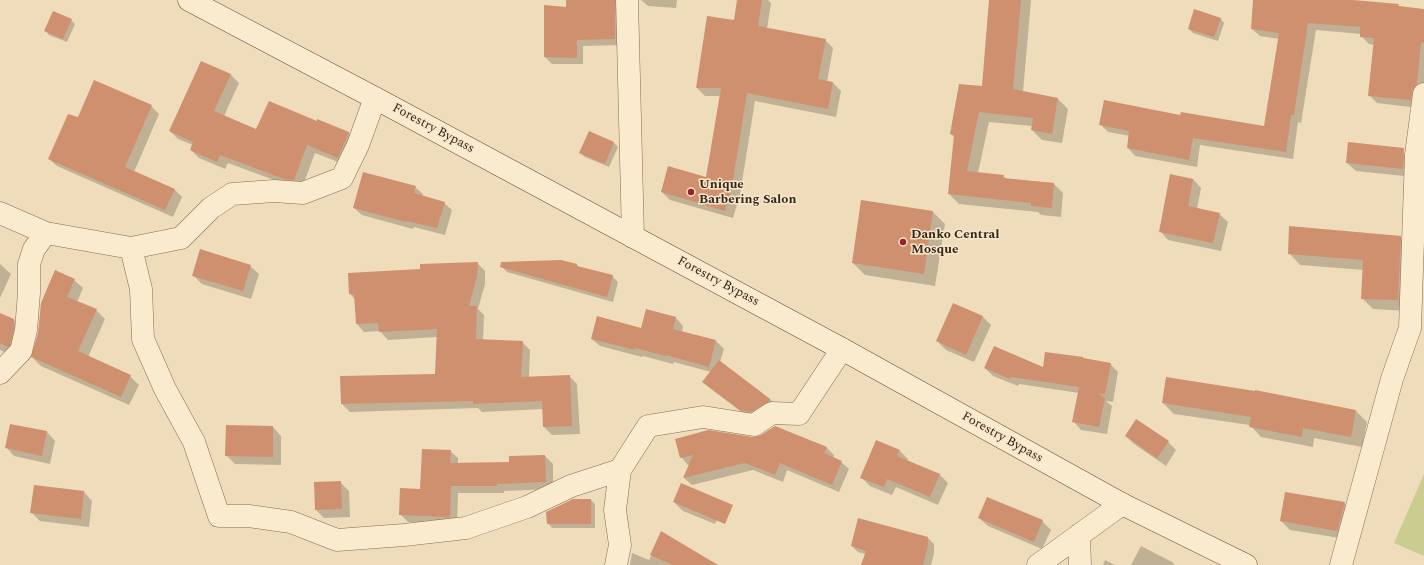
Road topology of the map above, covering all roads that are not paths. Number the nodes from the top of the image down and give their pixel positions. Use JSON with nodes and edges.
{"nodes":[{"id":1,"x":190,"y":0,"type":"edge"},
{"id":2,"x":626,"y":0,"type":"edge"},
{"id":3,"x":1424,"y":94,"type":"edge"},
{"id":4,"x":375,"y":98,"type":"junction"},
{"id":5,"x":0,"y":213,"type":"edge"},
{"id":6,"x":46,"y":233,"type":"junction"},
{"id":7,"x":633,"y":237,"type":"junction"},
{"id":8,"x":132,"y":248,"type":"junction"},
{"id":9,"x":842,"y":349,"type":"junction"},
{"id":10,"x":0,"y":373,"type":"edge"},
{"id":11,"x":620,"y":470,"type":"junction"},
{"id":12,"x":1122,"y":504,"type":"junction"},
{"id":13,"x":1079,"y":535,"type":"junction"},
{"id":14,"x":616,"y":565,"type":"edge"},
{"id":15,"x":1038,"y":565,"type":"edge"},
{"id":16,"x":1080,"y":565,"type":"edge"},
{"id":17,"x":1246,"y":565,"type":"edge"},
{"id":18,"x":1341,"y":565,"type":"edge"}],
"edges":[{"from":1,"to":4,"type":"street","name":"Forestry Bypass"},
{"from":2,"to":7,"type":"street"},
{"from":3,"to":18,"type":"street"},
{"from":4,"to":7,"type":"street","name":"Forestry Bypass"},
{"from":4,"to":8,"type":"street"},
{"from":5,"to":6,"type":"street"},
{"from":6,"to":8,"type":"street"},
{"from":6,"to":10,"type":"street"},
{"from":7,"to":9,"type":"street","name":"Forestry Bypass"},
{"from":8,"to":11,"type":"street"},
{"from":9,"to":11,"type":"street"},
{"from":9,"to":12,"type":"street","name":"Forestry Bypass"},
{"from":11,"to":14,"type":"street"},
{"from":12,"to":13,"type":"street"},
{"from":12,"to":17,"type":"street","name":"Forestry Bypass"},
{"from":13,"to":15,"type":"street"},
{"from":13,"to":16,"type":"street"}]}
